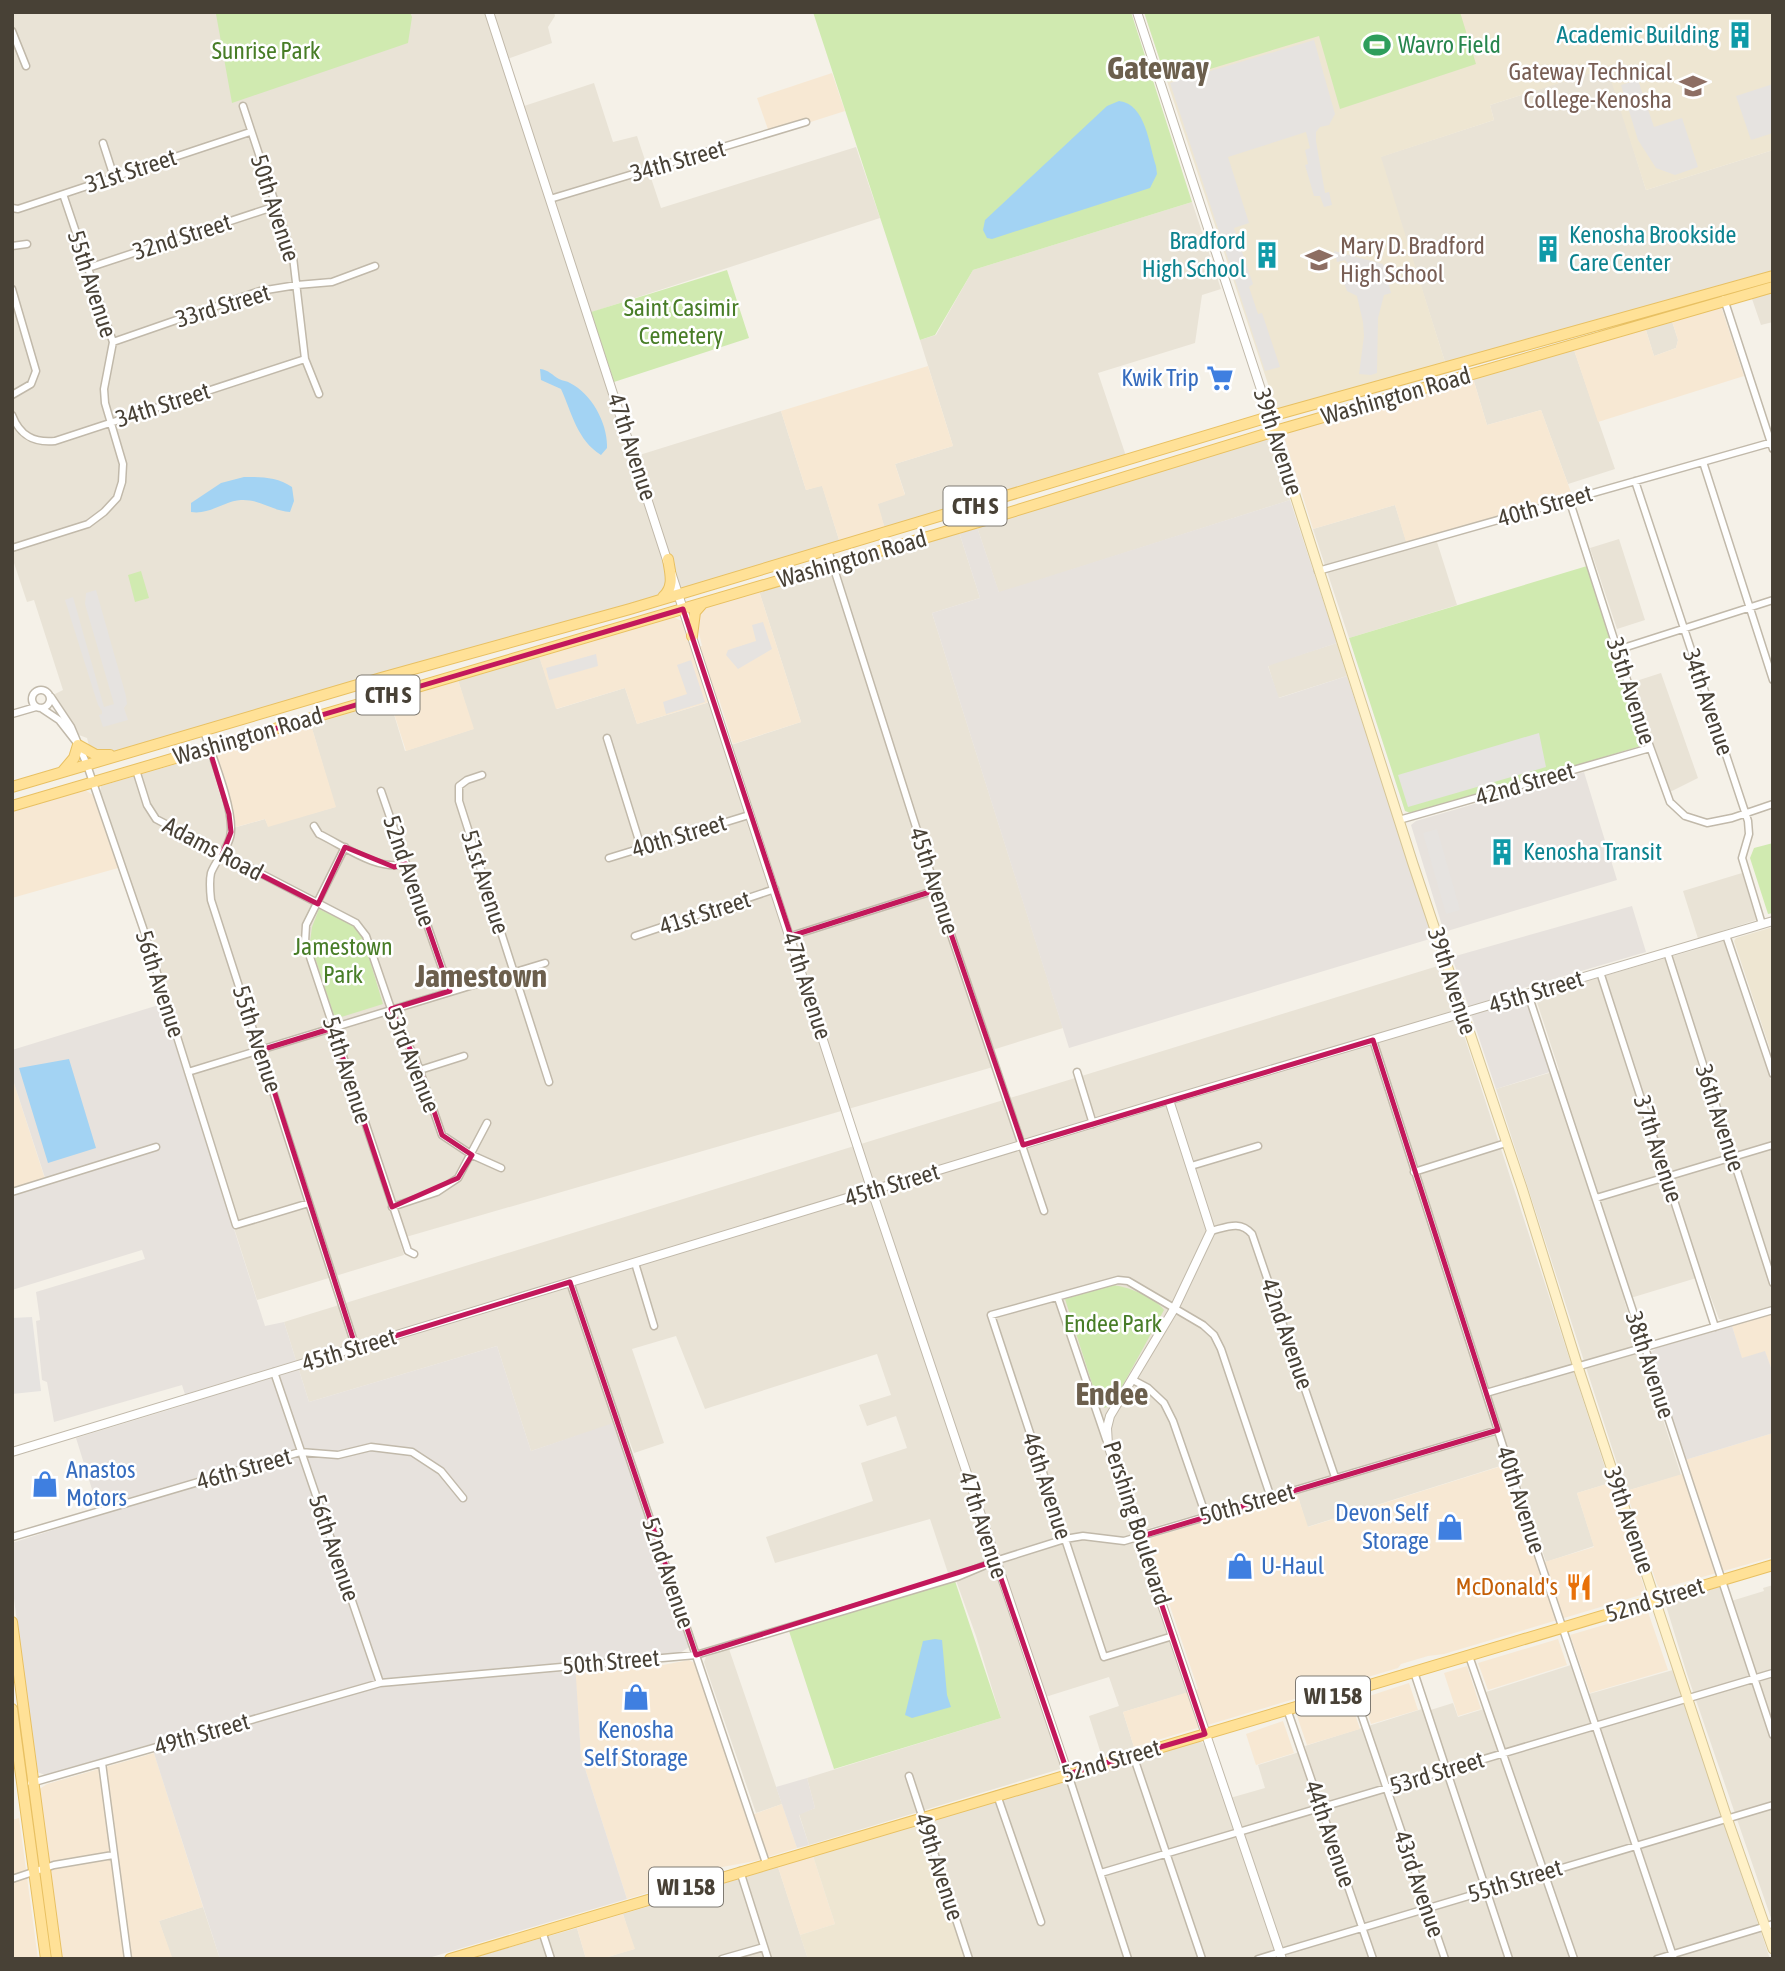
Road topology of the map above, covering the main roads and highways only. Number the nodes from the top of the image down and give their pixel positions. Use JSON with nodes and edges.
{"nodes":[{"id":1,"x":1773,"y":276,"type":"edge"},
{"id":2,"x":1773,"y":287,"type":"edge"},
{"id":3,"x":1723,"y":296,"type":"junction"},
{"id":4,"x":1688,"y":306,"type":"junction"},
{"id":5,"x":1367,"y":388,"type":"junction"},
{"id":6,"x":1331,"y":415,"type":"junction"},
{"id":7,"x":1270,"y":416,"type":"junction"},
{"id":8,"x":1275,"y":431,"type":"junction"},
{"id":9,"x":668,"y":559,"type":"road end"},
{"id":10,"x":659,"y":600,"type":"junction"},
{"id":11,"x":704,"y":603,"type":"junction"},
{"id":12,"x":692,"y":636,"type":"road end"},
{"id":13,"x":382,"y":678,"type":"junction"},
{"id":14,"x":387,"y":695,"type":"junction"},
{"id":15,"x":138,"y":750,"type":"junction"},
{"id":16,"x":61,"y":772,"type":"junction"},
{"id":17,"x":12,"y":787,"type":"edge"},
{"id":18,"x":12,"y":806,"type":"edge"},
{"id":19,"x":1773,"y":1565,"type":"edge"},
{"id":20,"x":1656,"y":1599,"type":"junction"},
{"id":21,"x":12,"y":1622,"type":"edge"},
{"id":22,"x":12,"y":1709,"type":"edge"},
{"id":23,"x":28,"y":1784,"type":"junction"},
{"id":24,"x":40,"y":1870,"type":"junction"},
{"id":25,"x":1769,"y":1925,"type":"edge"},
{"id":26,"x":1773,"y":1949,"type":"edge"},
{"id":27,"x":482,"y":1954,"type":"edge"},
{"id":28,"x":46,"y":1959,"type":"edge"},
{"id":29,"x":57,"y":1959,"type":"edge"},
{"id":30,"x":450,"y":1959,"type":"edge"}],
"edges":[{"from":1,"to":3,"type":"main road","name":"Washington Road"},
{"from":2,"to":3,"type":"main road","name":"Washington Road"},
{"from":3,"to":4,"type":"main road","name":"Washington Road"},
{"from":4,"to":5,"type":"main road","name":"Washington Road"},
{"from":4,"to":6,"type":"main road","name":"Washington Road"},
{"from":5,"to":6,"type":"main road"},
{"from":5,"to":7,"type":"main road","name":"Washington Road"},
{"from":6,"to":8,"type":"main road","name":"Washington Road"},
{"from":7,"to":8,"type":"main road","name":"39th Avenue"},
{"from":7,"to":10,"type":"main road","name":"Washington Road","number":"CTH S"},
{"from":8,"to":11,"type":"main road","name":"Washington Road","number":"CTH S"},
{"from":8,"to":20,"type":"main road","name":"39th Avenue"},
{"from":9,"to":10,"type":"main road"},
{"from":10,"to":13,"type":"main road","name":"Washington Road","number":"CTH S"},
{"from":11,"to":12,"type":"main road"},
{"from":11,"to":14,"type":"main road","name":"Washington Road","number":"CTH S"},
{"from":13,"to":14,"type":"main road"},
{"from":13,"to":15,"type":"main road","name":"Washington Road","number":"CTH S"},
{"from":14,"to":18,"type":"main road","name":"Washington Road","number":"CTH S"},
{"from":15,"to":16,"type":"main road","name":"Washington Road","number":"CTH S"},
{"from":15,"to":16,"type":"main road"},
{"from":16,"to":17,"type":"main road","name":"Washington Road","number":"CTH S"},
{"from":19,"to":20,"type":"main road","name":"52nd Street","number":"WI 158"},
{"from":20,"to":25,"type":"main road","name":"39th Avenue"},
{"from":20,"to":27,"type":"main road","name":"52nd Street","number":"WI 158"},
{"from":21,"to":23,"type":"main road"},
{"from":22,"to":23,"type":"main road"},
{"from":23,"to":24,"type":"main road"},
{"from":24,"to":28,"type":"main road"},
{"from":24,"to":29,"type":"main road"},
{"from":25,"to":26,"type":"main road","name":"39th Avenue"},
{"from":27,"to":30,"type":"main road","name":"52nd Street","number":"WI 158"}]}
